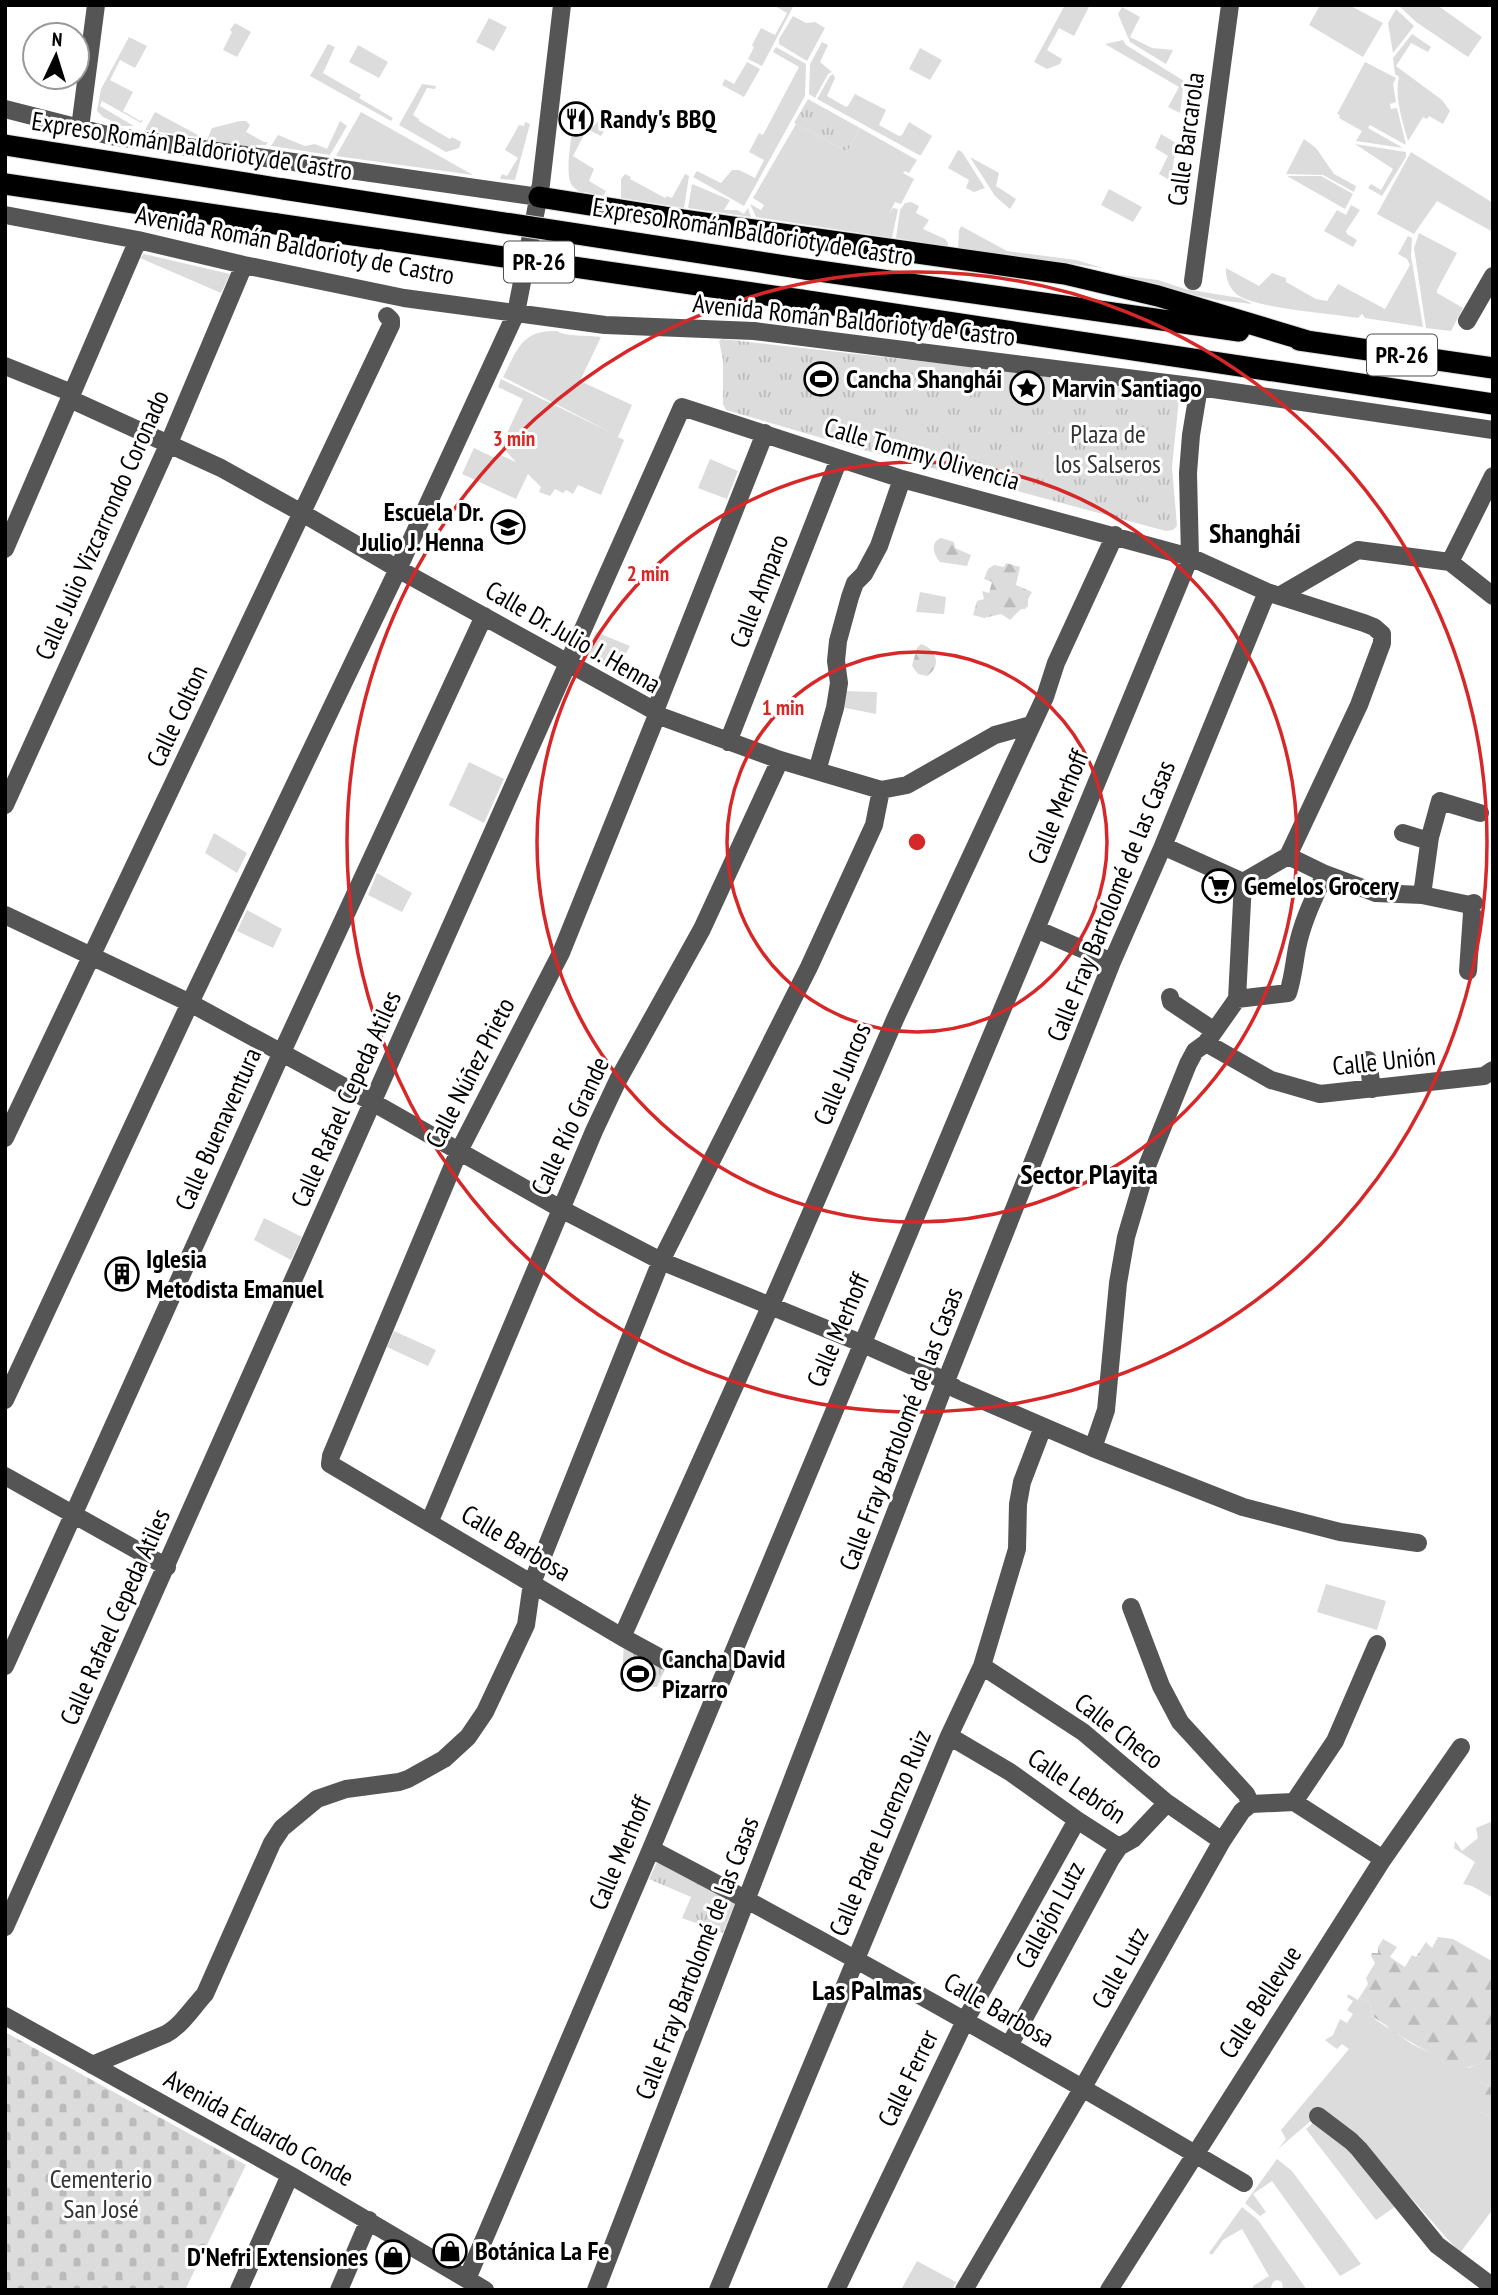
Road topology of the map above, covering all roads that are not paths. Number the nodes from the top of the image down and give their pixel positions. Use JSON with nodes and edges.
{"nodes":[{"id":1,"x":96,"y":5,"type":"edge"},
{"id":2,"x":562,"y":5,"type":"edge"},
{"id":3,"x":1230,"y":5,"type":"edge"},
{"id":4,"x":5,"y":109,"type":"edge"},
{"id":5,"x":80,"y":128,"type":"junction"},
{"id":6,"x":8,"y":144,"type":"edge"},
{"id":7,"x":5,"y":184,"type":"edge"},
{"id":8,"x":539,"y":197,"type":"junction"},
{"id":9,"x":5,"y":215,"type":"edge"},
{"id":10,"x":138,"y":240,"type":"junction"},
{"id":11,"x":243,"y":265,"type":"junction"},
{"id":12,"x":1493,"y":276,"type":"edge"},
{"id":13,"x":1193,"y":281,"type":"dead end"},
{"id":14,"x":516,"y":313,"type":"junction"},
{"id":15,"x":387,"y":316,"type":"dead end"},
{"id":16,"x":1467,"y":321,"type":"dead end"},
{"id":17,"x":1311,"y":342,"type":"junction"},
{"id":18,"x":5,"y":366,"type":"edge"},
{"id":19,"x":1493,"y":368,"type":"edge"},
{"id":20,"x":1199,"y":387,"type":"junction"},
{"id":21,"x":71,"y":396,"type":"junction"},
{"id":22,"x":1493,"y":404,"type":"edge"},
{"id":23,"x":682,"y":407,"type":"joint"},
{"id":24,"x":1493,"y":430,"type":"edge"},
{"id":25,"x":765,"y":433,"type":"junction"},
{"id":26,"x":169,"y":443,"type":"junction"},
{"id":27,"x":839,"y":459,"type":"junction"},
{"id":28,"x":1493,"y":475,"type":"edge"},
{"id":29,"x":902,"y":480,"type":"junction"},
{"id":30,"x":302,"y":513,"type":"junction"},
{"id":31,"x":1115,"y":535,"type":"junction"},
{"id":32,"x":5,"y":549,"type":"edge"},
{"id":33,"x":1189,"y":557,"type":"junction"},
{"id":34,"x":1450,"y":562,"type":"junction"},
{"id":35,"x":398,"y":569,"type":"junction"},
{"id":36,"x":1273,"y":594,"type":"junction"},
{"id":37,"x":1493,"y":596,"type":"edge"},
{"id":38,"x":484,"y":616,"type":"junction"},
{"id":39,"x":569,"y":663,"type":"junction"},
{"id":40,"x":656,"y":713,"type":"junction"},
{"id":41,"x":1031,"y":725,"type":"junction"},
{"id":42,"x":728,"y":741,"type":"junction"},
{"id":43,"x":780,"y":760,"type":"junction"},
{"id":44,"x":817,"y":771,"type":"junction"},
{"id":45,"x":881,"y":790,"type":"junction"},
{"id":46,"x":5,"y":805,"type":"edge"},
{"id":47,"x":1480,"y":813,"type":"dead end"},
{"id":48,"x":1403,"y":833,"type":"dead end"},
{"id":49,"x":1429,"y":841,"type":"junction"},
{"id":50,"x":1163,"y":846,"type":"junction"},
{"id":51,"x":1288,"y":856,"type":"junction"},
{"id":52,"x":1325,"y":874,"type":"junction"},
{"id":53,"x":1243,"y":883,"type":"junction"},
{"id":54,"x":1422,"y":895,"type":"junction"},
{"id":55,"x":5,"y":915,"type":"edge"},
{"id":56,"x":1036,"y":929,"type":"junction"},
{"id":57,"x":92,"y":956,"type":"junction"},
{"id":58,"x":1112,"y":962,"type":"junction"},
{"id":59,"x":1468,"y":971,"type":"dead end"},
{"id":60,"x":1170,"y":997,"type":"dead end"},
{"id":61,"x":1237,"y":999,"type":"junction"},
{"id":62,"x":190,"y":1003,"type":"junction"},
{"id":63,"x":1209,"y":1036,"type":"junction"},
{"id":64,"x":282,"y":1052,"type":"junction"},
{"id":65,"x":1368,"y":1060,"type":"dead end"},
{"id":66,"x":1493,"y":1070,"type":"edge"},
{"id":67,"x":1372,"y":1089,"type":"junction"},
{"id":68,"x":374,"y":1102,"type":"junction"},
{"id":69,"x":5,"y":1138,"type":"edge"},
{"id":70,"x":459,"y":1151,"type":"junction"},
{"id":71,"x":561,"y":1209,"type":"junction"},
{"id":72,"x":661,"y":1261,"type":"junction"},
{"id":73,"x":770,"y":1307,"type":"junction"},
{"id":74,"x":861,"y":1343,"type":"junction"},
{"id":75,"x":946,"y":1381,"type":"junction"},
{"id":76,"x":5,"y":1400,"type":"edge"},
{"id":77,"x":1043,"y":1427,"type":"junction"},
{"id":78,"x":1093,"y":1448,"type":"junction"},
{"id":79,"x":335,"y":1464,"type":"joint"},
{"id":80,"x":5,"y":1476,"type":"edge"},
{"id":81,"x":74,"y":1514,"type":"junction"},
{"id":82,"x":429,"y":1523,"type":"junction"},
{"id":83,"x":1418,"y":1543,"type":"dead end"},
{"id":84,"x":167,"y":1567,"type":"junction"},
{"id":85,"x":532,"y":1583,"type":"junction"},
{"id":86,"x":1131,"y":1607,"type":"dead end"},
{"id":87,"x":622,"y":1637,"type":"junction"},
{"id":88,"x":1377,"y":1644,"type":"dead end"},
{"id":89,"x":666,"y":1661,"type":"dead end"},
{"id":90,"x":5,"y":1666,"type":"edge"},
{"id":91,"x":982,"y":1666,"type":"junction"},
{"id":92,"x":949,"y":1736,"type":"junction"},
{"id":93,"x":1461,"y":1747,"type":"dead end"},
{"id":94,"x":1294,"y":1802,"type":"junction"},
{"id":95,"x":1167,"y":1803,"type":"junction"},
{"id":96,"x":1251,"y":1804,"type":"junction"},
{"id":97,"x":1077,"y":1820,"type":"junction"},
{"id":98,"x":1222,"y":1841,"type":"junction"},
{"id":99,"x":1119,"y":1847,"type":"junction"},
{"id":100,"x":651,"y":1849,"type":"junction"},
{"id":101,"x":1383,"y":1858,"type":"junction"},
{"id":102,"x":748,"y":1900,"type":"junction"},
{"id":103,"x":5,"y":1927,"type":"edge"},
{"id":104,"x":856,"y":1960,"type":"junction"},
{"id":105,"x":5,"y":2016,"type":"edge"},
{"id":106,"x":965,"y":2021,"type":"junction"},
{"id":107,"x":1009,"y":2046,"type":"junction"},
{"id":108,"x":92,"y":2065,"type":"junction"},
{"id":109,"x":1082,"y":2089,"type":"junction"},
{"id":110,"x":1318,"y":2116,"type":"dead end"},
{"id":111,"x":1196,"y":2154,"type":"junction"},
{"id":112,"x":290,"y":2175,"type":"junction"},
{"id":113,"x":1244,"y":2183,"type":"dead end"},
{"id":114,"x":369,"y":2220,"type":"junction"},
{"id":115,"x":467,"y":2279,"type":"junction"},
{"id":116,"x":1493,"y":2287,"type":"edge"},
{"id":117,"x":240,"y":2290,"type":"edge"},
{"id":118,"x":339,"y":2290,"type":"edge"},
{"id":119,"x":485,"y":2290,"type":"edge"},
{"id":120,"x":596,"y":2290,"type":"edge"},
{"id":121,"x":718,"y":2290,"type":"edge"},
{"id":122,"x":836,"y":2290,"type":"edge"},
{"id":123,"x":964,"y":2290,"type":"edge"},
{"id":124,"x":1109,"y":2290,"type":"edge"}],
"edges":[{"from":1,"to":5,"type":"street"},
{"from":2,"to":8,"type":"street"},
{"from":3,"to":13,"type":"street","name":"Calle Barcarola"},
{"from":4,"to":5,"type":"street"},
{"from":5,"to":8,"type":"street"},
{"from":6,"to":17,"type":"highway","name":"Expreso Román Baldorioty de Castro","number":"PR-26","bridge":true},
{"from":7,"to":22,"type":"highway","number":"PR-26","bridge":true},
{"from":8,"to":14,"type":"street"},
{"from":8,"to":17,"type":"highway"},
{"from":9,"to":10,"type":"street","name":"Avenida Román Baldorioty de Castro"},
{"from":10,"to":11,"type":"street","name":"Avenida Román Baldorioty de Castro"},
{"from":10,"to":21,"type":"street"},
{"from":11,"to":14,"type":"street","name":"Avenida Román Baldorioty de Castro"},
{"from":11,"to":26,"type":"street","name":"Calle Julio Vizcarrondo Coronado"},
{"from":12,"to":16,"type":"street"},
{"from":14,"to":20,"type":"street","name":"Avenida Román Baldorioty de Castro"},
{"from":14,"to":35,"type":"street"},
{"from":15,"to":30,"type":"street","name":"Calle Colton"},
{"from":17,"to":19,"type":"highway","name":"Expreso Román Baldorioty de Castro","number":"PR-26"},
{"from":18,"to":21,"type":"street","name":"Calle Dr. Julio J. Henna"},
{"from":20,"to":24,"type":"street","name":"Avenida Román Baldorioty de Castro"},
{"from":20,"to":33,"type":"street","name":"Calle Merhoff"},
{"from":21,"to":26,"type":"street","name":"Calle Dr. Julio J. Henna"},
{"from":21,"to":32,"type":"street"},
{"from":23,"to":25,"type":"street","name":"Calle Tommy Olivencia"},
{"from":23,"to":39,"type":"street","name":"Calle Rafael Cepeda Atiles"},
{"from":25,"to":27,"type":"street","name":"Calle Tommy Olivencia"},
{"from":25,"to":40,"type":"street","name":"Calle Núñez Prieto"},
{"from":26,"to":30,"type":"street","name":"Calle Dr. Julio J. Henna"},
{"from":26,"to":46,"type":"street","name":"Calle Julio Vizcarrondo Coronado"},
{"from":27,"to":29,"type":"street","name":"Calle Tommy Olivencia"},
{"from":27,"to":42,"type":"street","name":"Calle Amparo"},
{"from":28,"to":34,"type":"street"},
{"from":29,"to":31,"type":"street","name":"Calle Tommy Olivencia"},
{"from":29,"to":44,"type":"street"},
{"from":30,"to":35,"type":"street","name":"Calle Dr. Julio J. Henna"},
{"from":30,"to":57,"type":"street","name":"Calle Colton"},
{"from":31,"to":33,"type":"street","name":"Calle Tommy Olivencia"},
{"from":31,"to":41,"type":"street","name":"Calle Juncos"},
{"from":33,"to":36,"type":"street","name":"Calle Tommy Olivencia"},
{"from":33,"to":56,"type":"street","name":"Calle Merhoff"},
{"from":34,"to":36,"type":"street"},
{"from":34,"to":37,"type":"street"},
{"from":35,"to":38,"type":"street","name":"Calle Dr. Julio J. Henna"},
{"from":35,"to":62,"type":"street"},
{"from":36,"to":50,"type":"street","name":"Calle Fray Bartolomé de las Casas"},
{"from":36,"to":51,"type":"street"},
{"from":38,"to":39,"type":"street","name":"Calle Dr. Julio J. Henna"},
{"from":38,"to":64,"type":"street","name":"Calle Buenaventura"},
{"from":39,"to":40,"type":"street","name":"Calle Dr. Julio J. Henna"},
{"from":39,"to":68,"type":"street","name":"Calle Rafael Cepeda Atiles"},
{"from":40,"to":42,"type":"street","name":"Calle Dr. Julio J. Henna"},
{"from":40,"to":70,"type":"street","name":"Calle Núñez Prieto"},
{"from":41,"to":45,"type":"street"},
{"from":41,"to":73,"type":"street","name":"Calle Juncos"},
{"from":42,"to":43,"type":"street","name":"Calle Dr. Julio J. Henna"},
{"from":43,"to":44,"type":"street","name":"Calle Dr. Julio J. Henna"},
{"from":43,"to":71,"type":"street","name":"Calle Río Grande"},
{"from":44,"to":45,"type":"street","name":"Calle Dr. Julio J. Henna"},
{"from":45,"to":72,"type":"street"},
{"from":47,"to":49,"type":"street"},
{"from":48,"to":49,"type":"street"},
{"from":49,"to":54,"type":"street"},
{"from":50,"to":53,"type":"street"},
{"from":50,"to":58,"type":"street","name":"Calle Fray Bartolomé de las Casas"},
{"from":51,"to":52,"type":"street"},
{"from":51,"to":53,"type":"street"},
{"from":52,"to":54,"type":"street"},
{"from":52,"to":61,"type":"street"},
{"from":53,"to":61,"type":"street"},
{"from":54,"to":59,"type":"street"},
{"from":55,"to":57,"type":"street"},
{"from":56,"to":58,"type":"street"},
{"from":56,"to":74,"type":"street","name":"Calle Merhoff"},
{"from":57,"to":62,"type":"street"},
{"from":57,"to":69,"type":"street","name":"Calle Colton"},
{"from":58,"to":75,"type":"street","name":"Calle Fray Bartolomé de las Casas"},
{"from":60,"to":63,"type":"street","name":"Calle Unión"},
{"from":61,"to":63,"type":"street"},
{"from":62,"to":64,"type":"street"},
{"from":62,"to":76,"type":"street"},
{"from":63,"to":67,"type":"street","name":"Calle Unión"},
{"from":63,"to":78,"type":"street"},
{"from":64,"to":68,"type":"street"},
{"from":64,"to":81,"type":"street","name":"Calle Buenaventura"},
{"from":65,"to":67,"type":"street"},
{"from":66,"to":67,"type":"street","name":"Calle Unión"},
{"from":68,"to":70,"type":"street"},
{"from":68,"to":84,"type":"street","name":"Calle Rafael Cepeda Atiles"},
{"from":70,"to":71,"type":"street"},
{"from":70,"to":79,"type":"street","name":"Calle Núñez Prieto"},
{"from":71,"to":72,"type":"street"},
{"from":71,"to":82,"type":"street","name":"Calle Río Grande"},
{"from":72,"to":73,"type":"street"},
{"from":72,"to":85,"type":"street"},
{"from":73,"to":74,"type":"street"},
{"from":73,"to":87,"type":"street","name":"Calle Juncos"},
{"from":74,"to":75,"type":"street"},
{"from":74,"to":100,"type":"street","name":"Calle Merhoff"},
{"from":75,"to":77,"type":"street"},
{"from":75,"to":102,"type":"street","name":"Calle Fray Bartolomé de las Casas"},
{"from":77,"to":78,"type":"street"},
{"from":77,"to":91,"type":"street","name":"Calle Padre Lorenzo Ruiz"},
{"from":78,"to":83,"type":"street"},
{"from":79,"to":82,"type":"street","name":"Calle Barbosa"},
{"from":80,"to":81,"type":"street"},
{"from":81,"to":84,"type":"street"},
{"from":81,"to":90,"type":"street","name":"Calle Buenaventura"},
{"from":82,"to":85,"type":"street","name":"Calle Barbosa"},
{"from":84,"to":103,"type":"street","name":"Calle Rafael Cepeda Atiles"},
{"from":85,"to":87,"type":"street","name":"Calle Barbosa"},
{"from":85,"to":108,"type":"street"},
{"from":86,"to":96,"type":"street"},
{"from":87,"to":89,"type":"street","name":"Calle Barbosa"},
{"from":88,"to":94,"type":"street"},
{"from":91,"to":92,"type":"street","name":"Calle Padre Lorenzo Ruiz"},
{"from":91,"to":95,"type":"street","name":"Calle Checo"},
{"from":92,"to":97,"type":"street","name":"Calle Lebrón"},
{"from":92,"to":104,"type":"street","name":"Calle Padre Lorenzo Ruiz"},
{"from":93,"to":101,"type":"street","name":"Calle Bellevue"},
{"from":94,"to":96,"type":"street"},
{"from":94,"to":101,"type":"street"},
{"from":95,"to":98,"type":"street","name":"Calle Checo"},
{"from":95,"to":99,"type":"street","name":"Calle Lebrón"},
{"from":96,"to":98,"type":"street","name":"Calle Lutz"},
{"from":97,"to":99,"type":"street","name":"Calle Lebrón"},
{"from":97,"to":106,"type":"street","name":"Calle Ferrer"},
{"from":98,"to":109,"type":"street","name":"Calle Lutz"},
{"from":99,"to":107,"type":"street","name":"Callejón Lutz"},
{"from":100,"to":102,"type":"street","name":"Calle Barbosa"},
{"from":100,"to":115,"type":"street","name":"Calle Merhoff"},
{"from":101,"to":111,"type":"street","name":"Calle Bellevue"},
{"from":102,"to":104,"type":"street","name":"Calle Barbosa"},
{"from":102,"to":120,"type":"street","name":"Calle Fray Bartolomé de las Casas"},
{"from":104,"to":106,"type":"street","name":"Calle Barbosa"},
{"from":104,"to":121,"type":"street","name":"Calle Padre Lorenzo Ruiz"},
{"from":105,"to":108,"type":"street","name":"Avenida Eduardo Conde"},
{"from":106,"to":107,"type":"street","name":"Calle Barbosa"},
{"from":106,"to":122,"type":"street","name":"Calle Ferrer"},
{"from":107,"to":109,"type":"street","name":"Calle Barbosa"},
{"from":108,"to":112,"type":"street","name":"Avenida Eduardo Conde"},
{"from":109,"to":111,"type":"street","name":"Calle Barbosa"},
{"from":109,"to":123,"type":"street","name":"Calle Lutz"},
{"from":110,"to":116,"type":"street"},
{"from":111,"to":113,"type":"street","name":"Calle Barbosa"},
{"from":111,"to":124,"type":"street","name":"Calle Bellevue"},
{"from":112,"to":114,"type":"street","name":"Avenida Eduardo Conde"},
{"from":112,"to":117,"type":"street"},
{"from":114,"to":115,"type":"street","name":"Avenida Eduardo Conde"},
{"from":114,"to":118,"type":"street"},
{"from":115,"to":119,"type":"street","name":"Avenida Eduardo Conde"}]}
